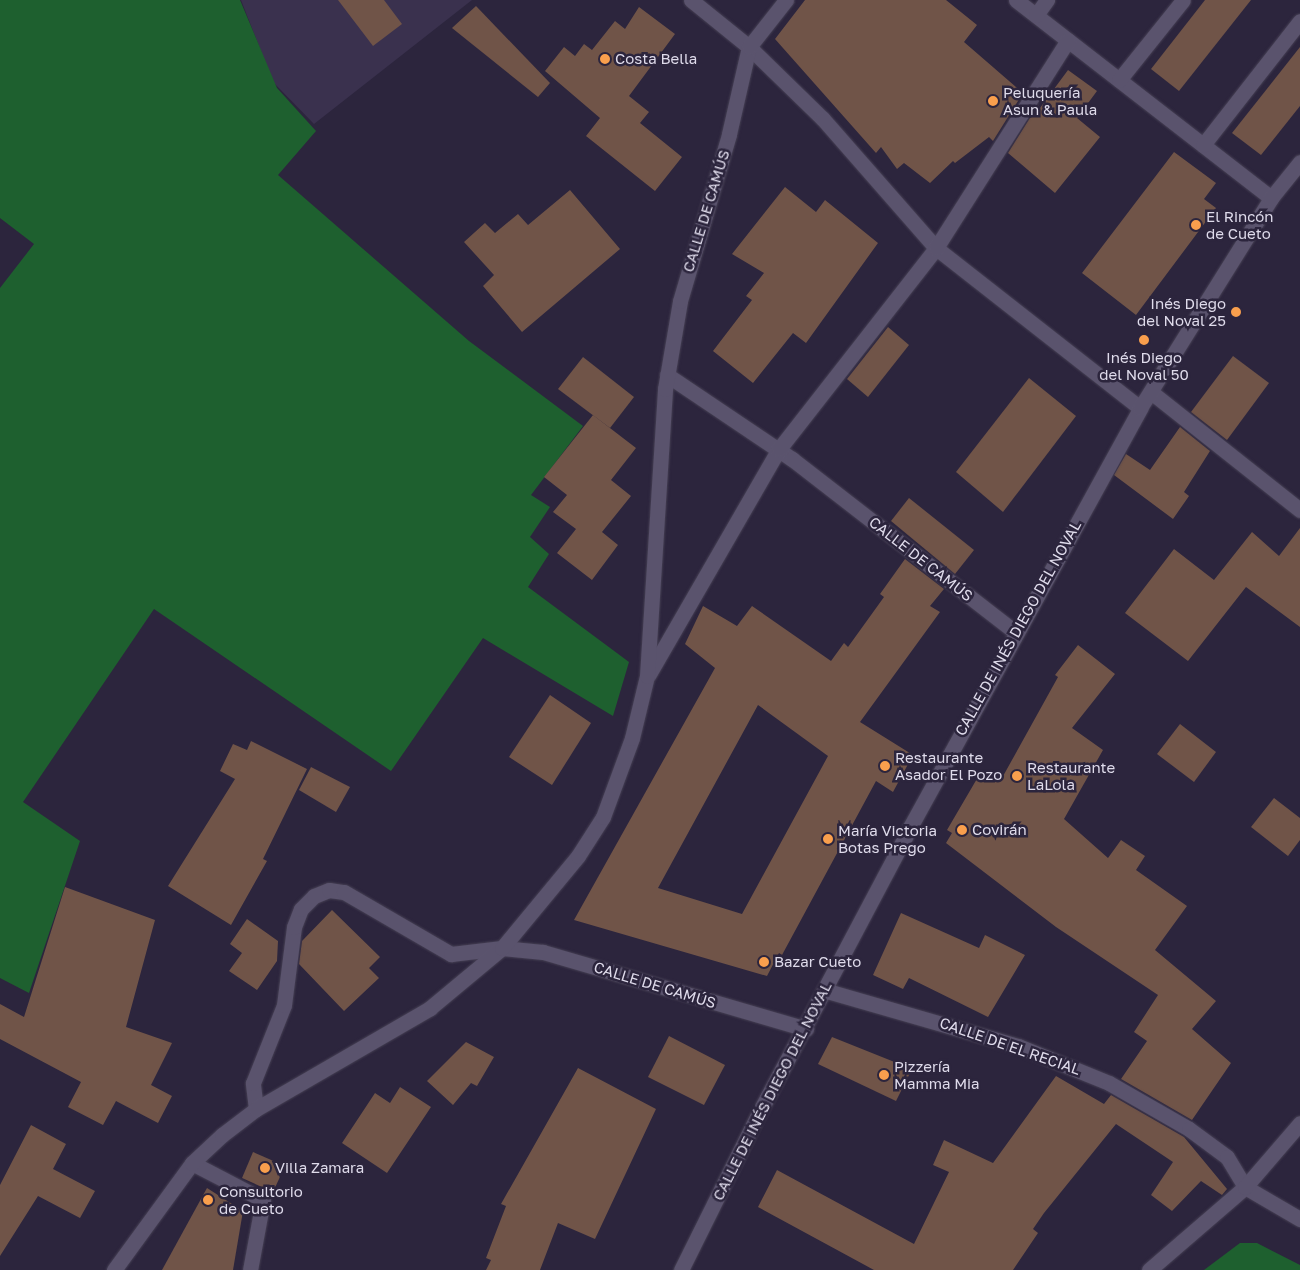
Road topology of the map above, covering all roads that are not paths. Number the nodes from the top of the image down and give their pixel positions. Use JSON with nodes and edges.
{"nodes":[{"id":1,"x":691,"y":0,"type":"edge"},
{"id":2,"x":786,"y":0,"type":"edge"},
{"id":3,"x":1016,"y":0,"type":"edge"},
{"id":4,"x":1047,"y":0,"type":"edge"},
{"id":5,"x":1183,"y":0,"type":"edge"},
{"id":6,"x":1036,"y":15,"type":"junction"},
{"id":7,"x":1300,"y":21,"type":"edge"},
{"id":8,"x":1068,"y":40,"type":"junction"},
{"id":9,"x":749,"y":47,"type":"junction"},
{"id":10,"x":1119,"y":80,"type":"junction"},
{"id":11,"x":1203,"y":145,"type":"junction"},
{"id":12,"x":1300,"y":162,"type":"edge"},
{"id":13,"x":1271,"y":198,"type":"junction"},
{"id":14,"x":936,"y":248,"type":"junction"},
{"id":15,"x":666,"y":375,"type":"junction"},
{"id":16,"x":1151,"y":392,"type":"junction"},
{"id":17,"x":1140,"y":408,"type":"junction"},
{"id":18,"x":779,"y":450,"type":"junction"},
{"id":19,"x":1300,"y":510,"type":"edge"},
{"id":20,"x":1015,"y":632,"type":"junction"},
{"id":21,"x":647,"y":676,"type":"junction"},
{"id":22,"x":502,"y":948,"type":"junction"},
{"id":23,"x":824,"y":990,"type":"junction"},
{"id":24,"x":806,"y":1029,"type":"junction"},
{"id":25,"x":256,"y":1109,"type":"junction"},
{"id":26,"x":1300,"y":1123,"type":"edge"},
{"id":27,"x":192,"y":1162,"type":"junction"},
{"id":28,"x":1245,"y":1188,"type":"junction"},
{"id":29,"x":1300,"y":1219,"type":"edge"},
{"id":30,"x":114,"y":1270,"type":"edge"},
{"id":31,"x":250,"y":1270,"type":"edge"},
{"id":32,"x":681,"y":1270,"type":"edge"},
{"id":33,"x":1149,"y":1270,"type":"edge"}],
"edges":[{"from":1,"to":9,"type":"street"},
{"from":2,"to":9,"type":"street"},
{"from":3,"to":6,"type":"street"},
{"from":4,"to":6,"type":"street"},
{"from":5,"to":10,"type":"street"},
{"from":6,"to":8,"type":"street"},
{"from":7,"to":11,"type":"street"},
{"from":8,"to":10,"type":"street"},
{"from":8,"to":14,"type":"street","name":"CALLE DE CAMÚS"},
{"from":9,"to":14,"type":"street"},
{"from":9,"to":15,"type":"street","name":"CALLE DE CAMÚS"},
{"from":10,"to":11,"type":"street"},
{"from":11,"to":13,"type":"street"},
{"from":12,"to":13,"type":"street","name":"CALLE DE INÉS DIEGO DEL NOVAL"},
{"from":13,"to":16,"type":"street","name":"CALLE DE INÉS DIEGO DEL NOVAL"},
{"from":14,"to":17,"type":"street"},
{"from":14,"to":18,"type":"street","name":"CALLE DE CAMÚS"},
{"from":15,"to":18,"type":"street","name":"CALLE DE CAMÚS"},
{"from":15,"to":21,"type":"street","name":"CALLE DE CAMÚS"},
{"from":16,"to":17,"type":"street","name":"CALLE DE INÉS DIEGO DEL NOVAL"},
{"from":16,"to":19,"type":"street"},
{"from":17,"to":20,"type":"street","name":"CALLE DE INÉS DIEGO DEL NOVAL"},
{"from":18,"to":20,"type":"street","name":"CALLE DE CAMÚS"},
{"from":18,"to":21,"type":"street","name":"CALLE DE CAMÚS"},
{"from":20,"to":23,"type":"street","name":"CALLE DE INÉS DIEGO DEL NOVAL"},
{"from":21,"to":22,"type":"street","name":"CALLE DE CAMÚS"},
{"from":22,"to":24,"type":"street","name":"CALLE DE CAMÚS"},
{"from":22,"to":25,"type":"street","name":"CALLE DE CAMÚS"},
{"from":22,"to":25,"type":"street","name":"CALLE DE CAMÚS"},
{"from":23,"to":24,"type":"street","name":"CALLE DE INÉS DIEGO DEL NOVAL"},
{"from":23,"to":28,"type":"street","name":"CALLE DE EL RECIAL"},
{"from":24,"to":32,"type":"street","name":"CALLE DE INÉS DIEGO DEL NOVAL"},
{"from":25,"to":27,"type":"street","name":"CALLE DE CAMÚS"},
{"from":26,"to":28,"type":"street"},
{"from":27,"to":30,"type":"street","name":"CALLE DE CAMÚS"},
{"from":27,"to":31,"type":"street"},
{"from":28,"to":29,"type":"street"},
{"from":28,"to":33,"type":"street"}]}
